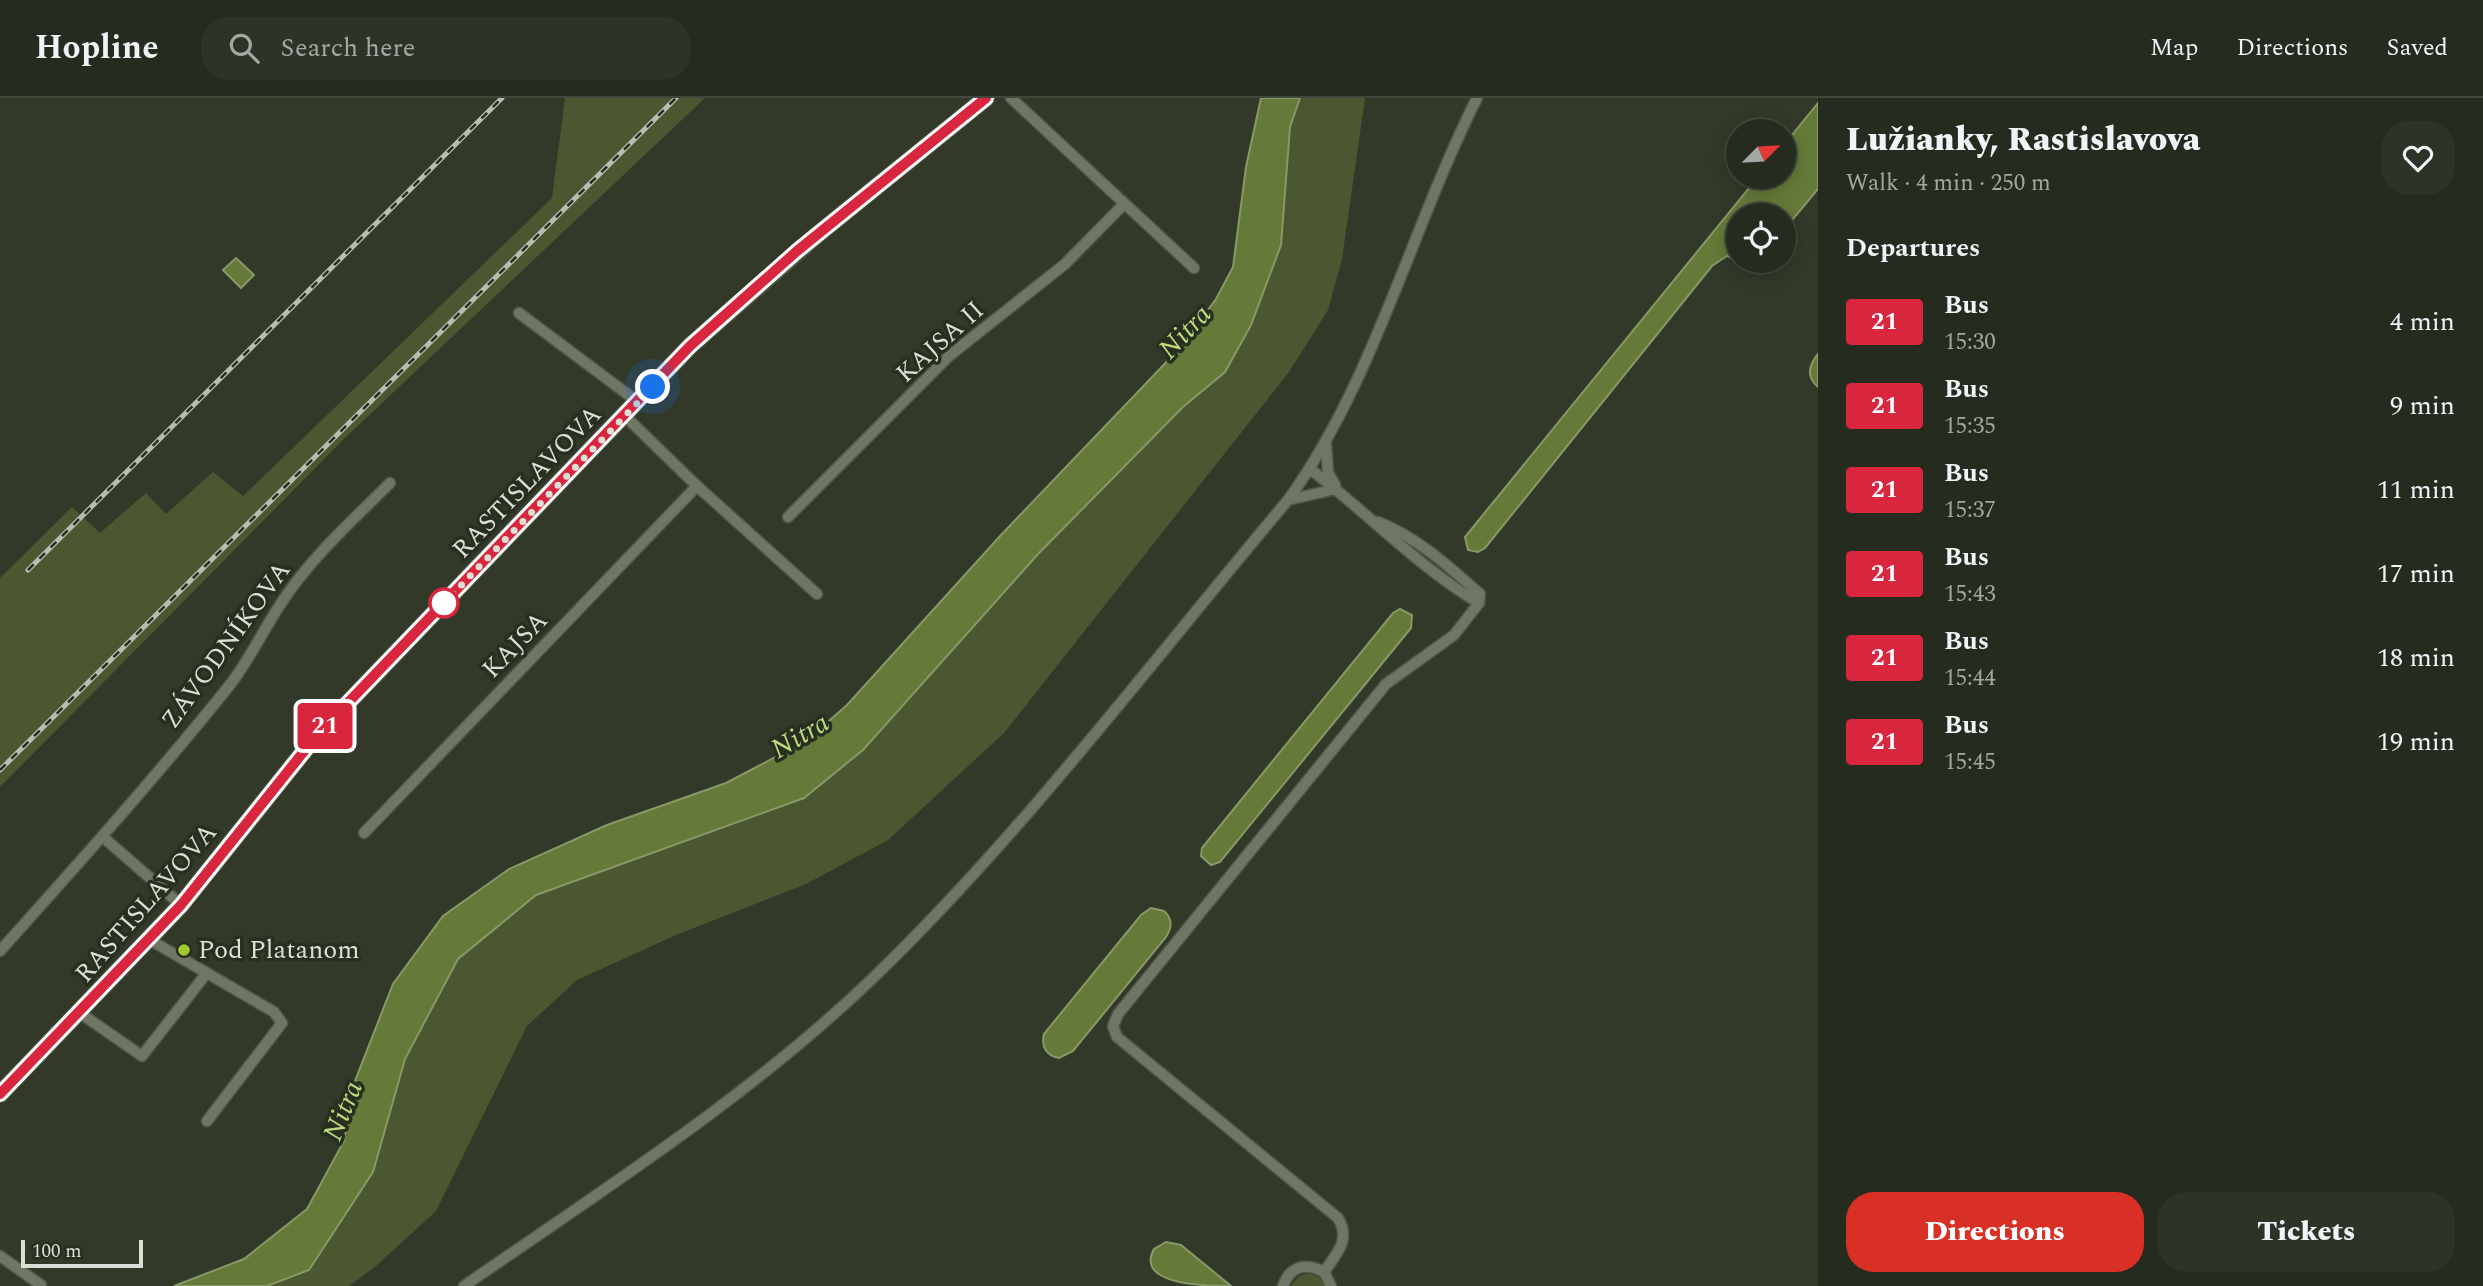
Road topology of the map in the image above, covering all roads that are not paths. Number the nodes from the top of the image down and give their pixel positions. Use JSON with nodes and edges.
{"nodes":[{"id":1,"x":986,"y":98,"type":"edge"},
{"id":2,"x":1011,"y":98,"type":"edge"},
{"id":3,"x":1477,"y":98,"type":"edge"},
{"id":4,"x":1124,"y":204,"type":"junction"},
{"id":5,"x":1195,"y":268,"type":"dead end"},
{"id":6,"x":519,"y":313,"type":"dead end"},
{"id":7,"x":638,"y":402,"type":"junction"},
{"id":8,"x":625,"y":416,"type":"junction"},
{"id":9,"x":1326,"y":443,"type":"junction"},
{"id":10,"x":1310,"y":468,"type":"junction"},
{"id":11,"x":390,"y":483,"type":"dead end"},
{"id":12,"x":697,"y":486,"type":"junction"},
{"id":13,"x":1336,"y":489,"type":"junction"},
{"id":14,"x":1288,"y":500,"type":"junction"},
{"id":15,"x":788,"y":517,"type":"dead end"},
{"id":16,"x":817,"y":593,"type":"dead end"},
{"id":17,"x":364,"y":833,"type":"dead end"},
{"id":18,"x":103,"y":837,"type":"junction"},
{"id":19,"x":181,"y":905,"type":"junction"},
{"id":20,"x":150,"y":940,"type":"junction"},
{"id":21,"x":0,"y":951,"type":"edge"},
{"id":22,"x":206,"y":974,"type":"junction"},
{"id":23,"x":80,"y":1013,"type":"junction"},
{"id":24,"x":0,"y":1094,"type":"edge"},
{"id":25,"x":207,"y":1122,"type":"dead end"},
{"id":26,"x":0,"y":1256,"type":"edge"},
{"id":27,"x":1324,"y":1272,"type":"junction"},
{"id":28,"x":41,"y":1285,"type":"edge"},
{"id":29,"x":464,"y":1286,"type":"edge"},
{"id":30,"x":1283,"y":1286,"type":"edge"},
{"id":31,"x":1331,"y":1286,"type":"edge"}],
"edges":[{"from":1,"to":7,"type":"street","name":"RASTISLAVOVA"},
{"from":2,"to":4,"type":"street"},
{"from":3,"to":9,"type":"street"},
{"from":4,"to":5,"type":"street"},
{"from":4,"to":15,"type":"street","name":"KAJSA II"},
{"from":6,"to":7,"type":"street"},
{"from":7,"to":8,"type":"street","name":"RASTISLAVOVA"},
{"from":8,"to":12,"type":"street"},
{"from":8,"to":19,"type":"street","name":"RASTISLAVOVA"},
{"from":9,"to":10,"type":"street"},
{"from":9,"to":13,"type":"street"},
{"from":10,"to":13,"type":"street"},
{"from":10,"to":14,"type":"street"},
{"from":11,"to":18,"type":"street","name":"ZÁVODNÍKOVA"},
{"from":12,"to":16,"type":"street"},
{"from":12,"to":17,"type":"street","name":"KAJSA"},
{"from":13,"to":14,"type":"street"},
{"from":13,"to":27,"type":"street"},
{"from":14,"to":29,"type":"street"},
{"from":18,"to":19,"type":"street"},
{"from":18,"to":21,"type":"street","name":"ZÁVODNÍKOVA"},
{"from":19,"to":20,"type":"street","name":"RASTISLAVOVA"},
{"from":20,"to":22,"type":"street"},
{"from":20,"to":23,"type":"street","name":"RASTISLAVOVA"},
{"from":22,"to":23,"type":"street"},
{"from":22,"to":25,"type":"street"},
{"from":23,"to":24,"type":"street","name":"RASTISLAVOVA"},
{"from":26,"to":28,"type":"street"},
{"from":27,"to":30,"type":"street"},
{"from":27,"to":31,"type":"street"}]}
